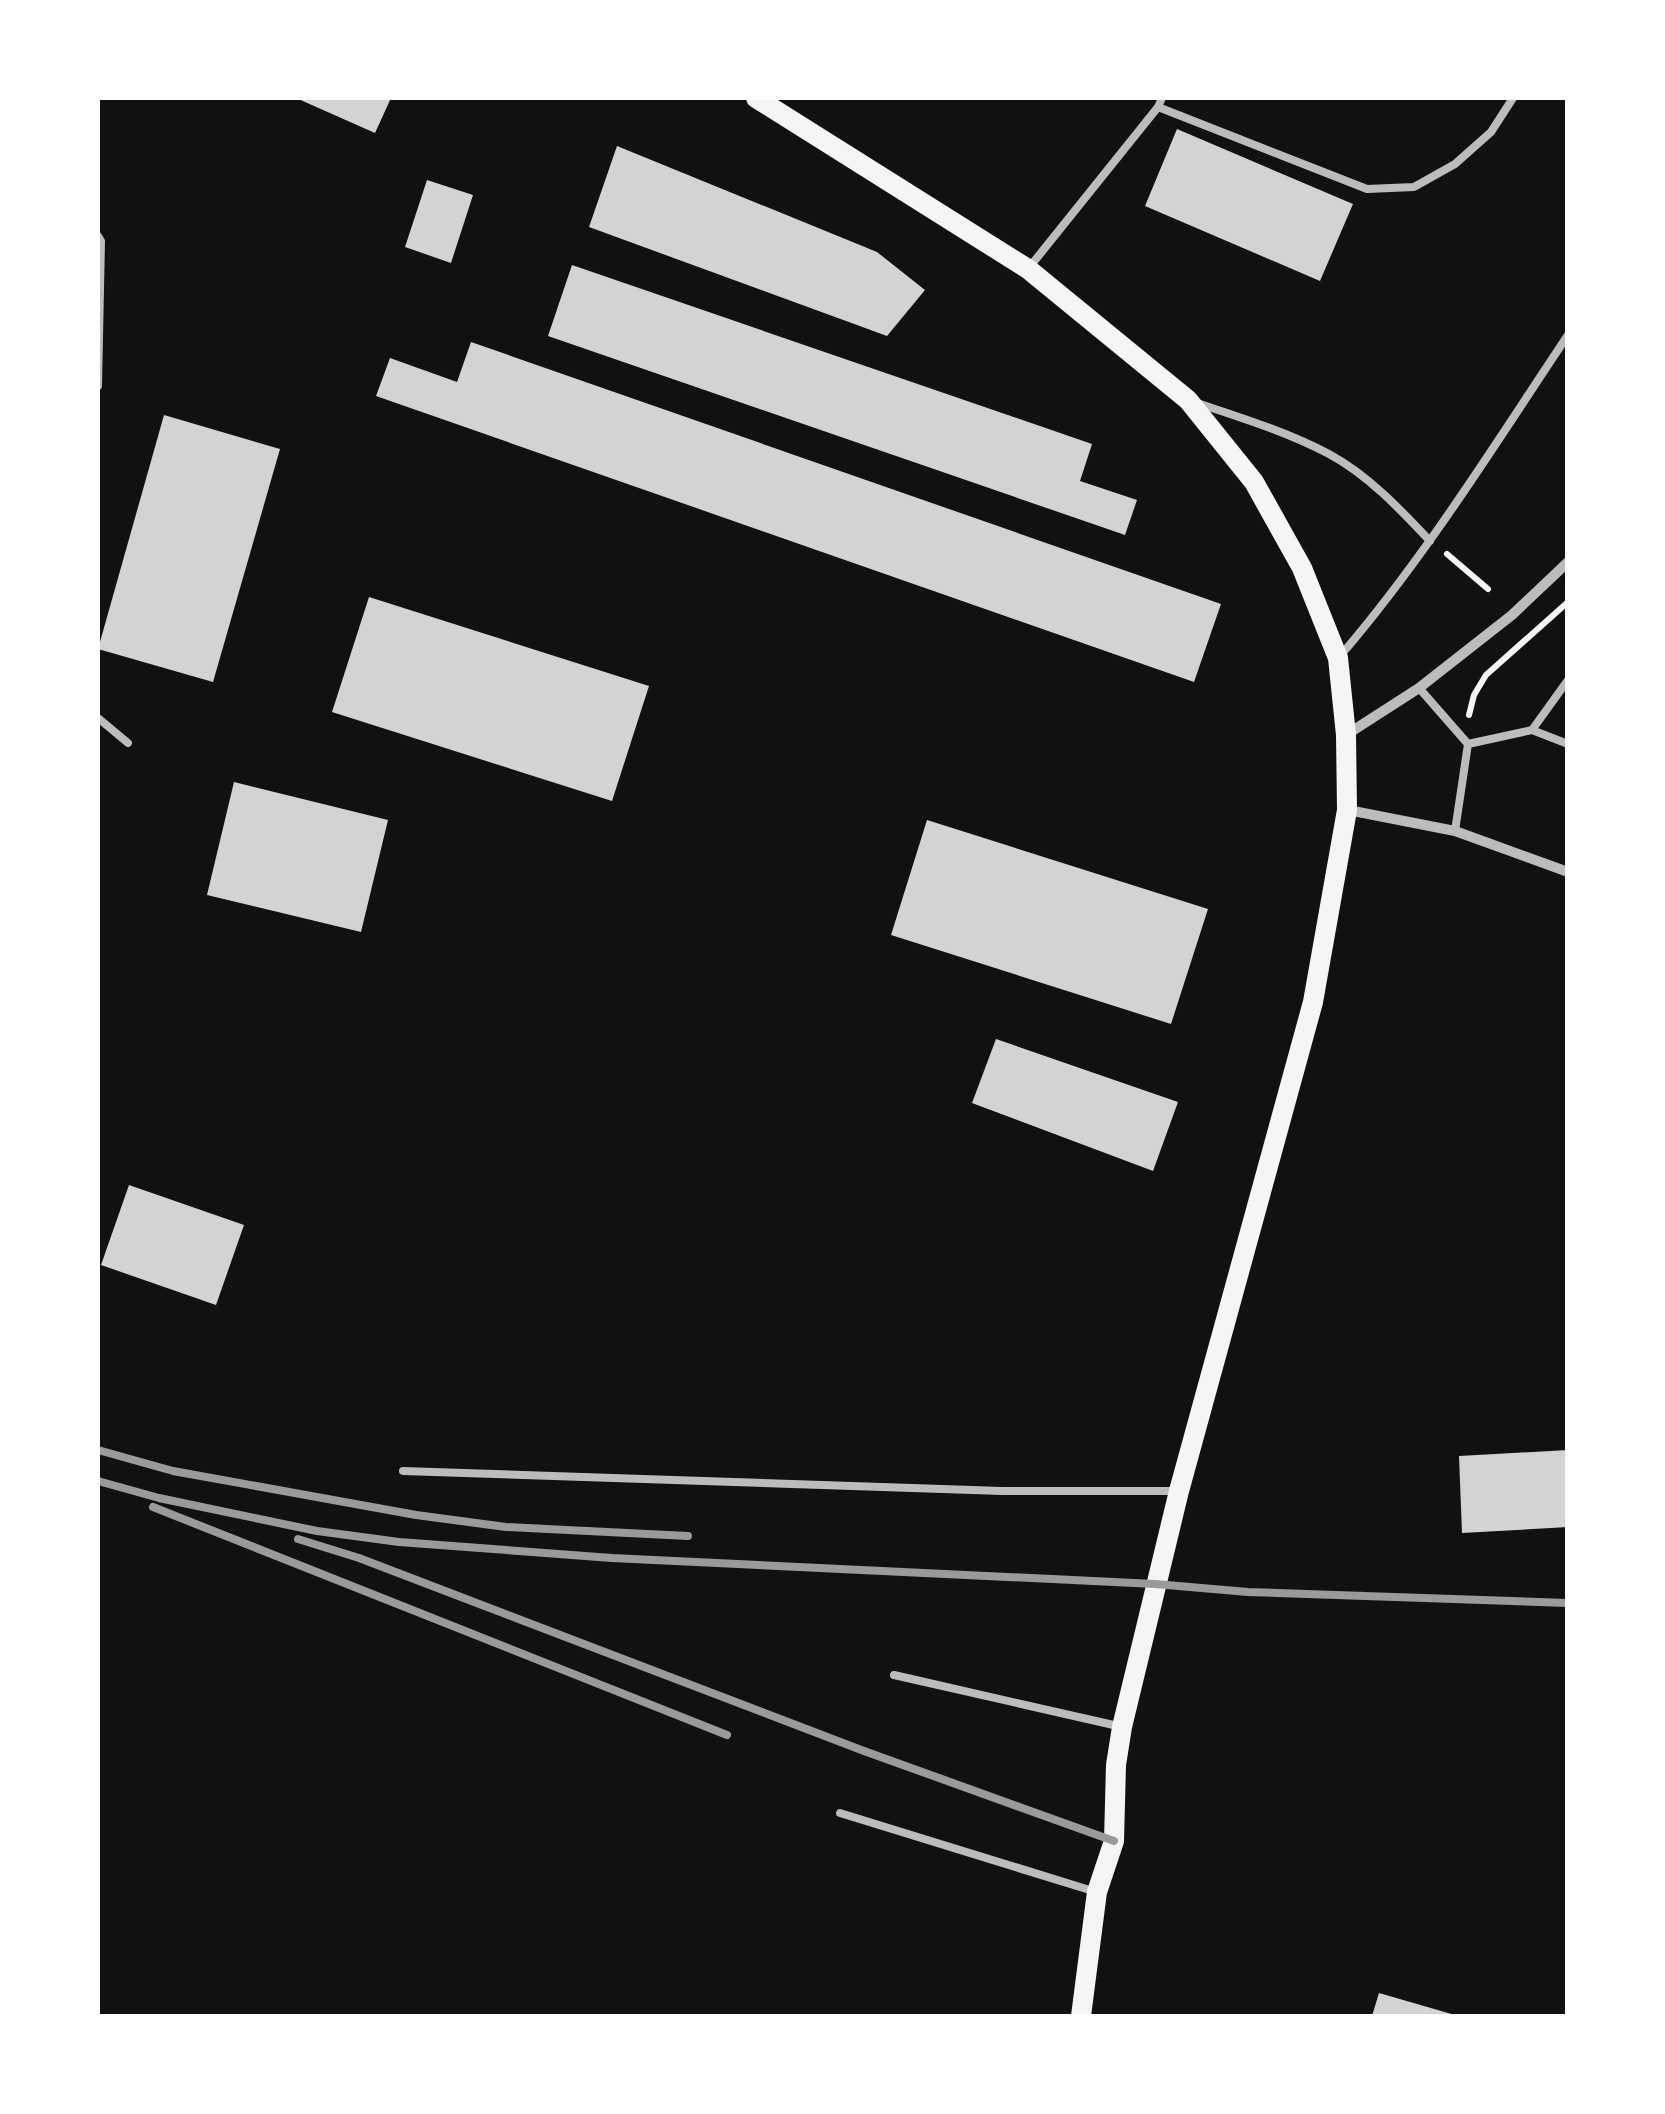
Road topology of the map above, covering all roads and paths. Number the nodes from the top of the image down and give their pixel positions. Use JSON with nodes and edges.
{"nodes":[{"id":1,"x":756,"y":98,"type":"edge"},
{"id":2,"x":1513,"y":98,"type":"edge"},
{"id":3,"x":1160,"y":102,"type":"edge"},
{"id":4,"x":98,"y":236,"type":"edge"},
{"id":5,"x":1028,"y":269,"type":"junction"},
{"id":6,"x":1568,"y":335,"type":"edge"},
{"id":7,"x":98,"y":386,"type":"edge"},
{"id":8,"x":1188,"y":400,"type":"junction"},
{"id":9,"x":1430,"y":541,"type":"junction"},
{"id":10,"x":1568,"y":562,"type":"edge"},
{"id":11,"x":1488,"y":590,"type":"dead end"},
{"id":12,"x":1568,"y":602,"type":"edge"},
{"id":13,"x":1338,"y":658,"type":"junction"},
{"id":14,"x":1568,"y":680,"type":"edge"},
{"id":15,"x":1419,"y":688,"type":"junction"},
{"id":16,"x":98,"y":718,"type":"edge"},
{"id":17,"x":1532,"y":730,"type":"junction"},
{"id":18,"x":1346,"y":735,"type":"junction"},
{"id":19,"x":128,"y":742,"type":"dead end"},
{"id":20,"x":1468,"y":744,"type":"junction"},
{"id":21,"x":1568,"y":744,"type":"edge"},
{"id":22,"x":1346,"y":810,"type":"junction"},
{"id":23,"x":1455,"y":831,"type":"junction"},
{"id":24,"x":1568,"y":872,"type":"edge"},
{"id":25,"x":403,"y":1470,"type":"dead end"},
{"id":26,"x":1179,"y":1491,"type":"junction"},
{"id":27,"x":894,"y":1675,"type":"dead end"},
{"id":28,"x":1122,"y":1727,"type":"junction"},
{"id":29,"x":840,"y":1813,"type":"dead end"},
{"id":30,"x":1097,"y":1892,"type":"junction"},
{"id":31,"x":1081,"y":2016,"type":"edge"}],
"edges":[{"from":1,"to":5,"type":"main road"},
{"from":2,"to":3,"type":"lane"},
{"from":3,"to":5,"type":"lane"},
{"from":4,"to":7,"type":"lane"},
{"from":5,"to":8,"type":"main road"},
{"from":6,"to":9,"type":"lane"},
{"from":8,"to":9,"type":"lane"},
{"from":8,"to":13,"type":"main road"},
{"from":9,"to":11,"type":"path"},
{"from":9,"to":13,"type":"lane"},
{"from":10,"to":15,"type":"street"},
{"from":12,"to":20,"type":"path"},
{"from":13,"to":18,"type":"main road"},
{"from":14,"to":17,"type":"lane"},
{"from":15,"to":18,"type":"street"},
{"from":15,"to":20,"type":"lane"},
{"from":16,"to":19,"type":"lane"},
{"from":17,"to":20,"type":"lane"},
{"from":17,"to":21,"type":"lane"},
{"from":18,"to":22,"type":"main road"},
{"from":20,"to":23,"type":"lane"},
{"from":22,"to":23,"type":"street"},
{"from":22,"to":26,"type":"main road"},
{"from":23,"to":24,"type":"street"},
{"from":25,"to":26,"type":"lane"},
{"from":26,"to":28,"type":"main road"},
{"from":27,"to":28,"type":"lane"},
{"from":28,"to":30,"type":"main road"},
{"from":29,"to":30,"type":"lane"},
{"from":30,"to":31,"type":"main road"}]}
